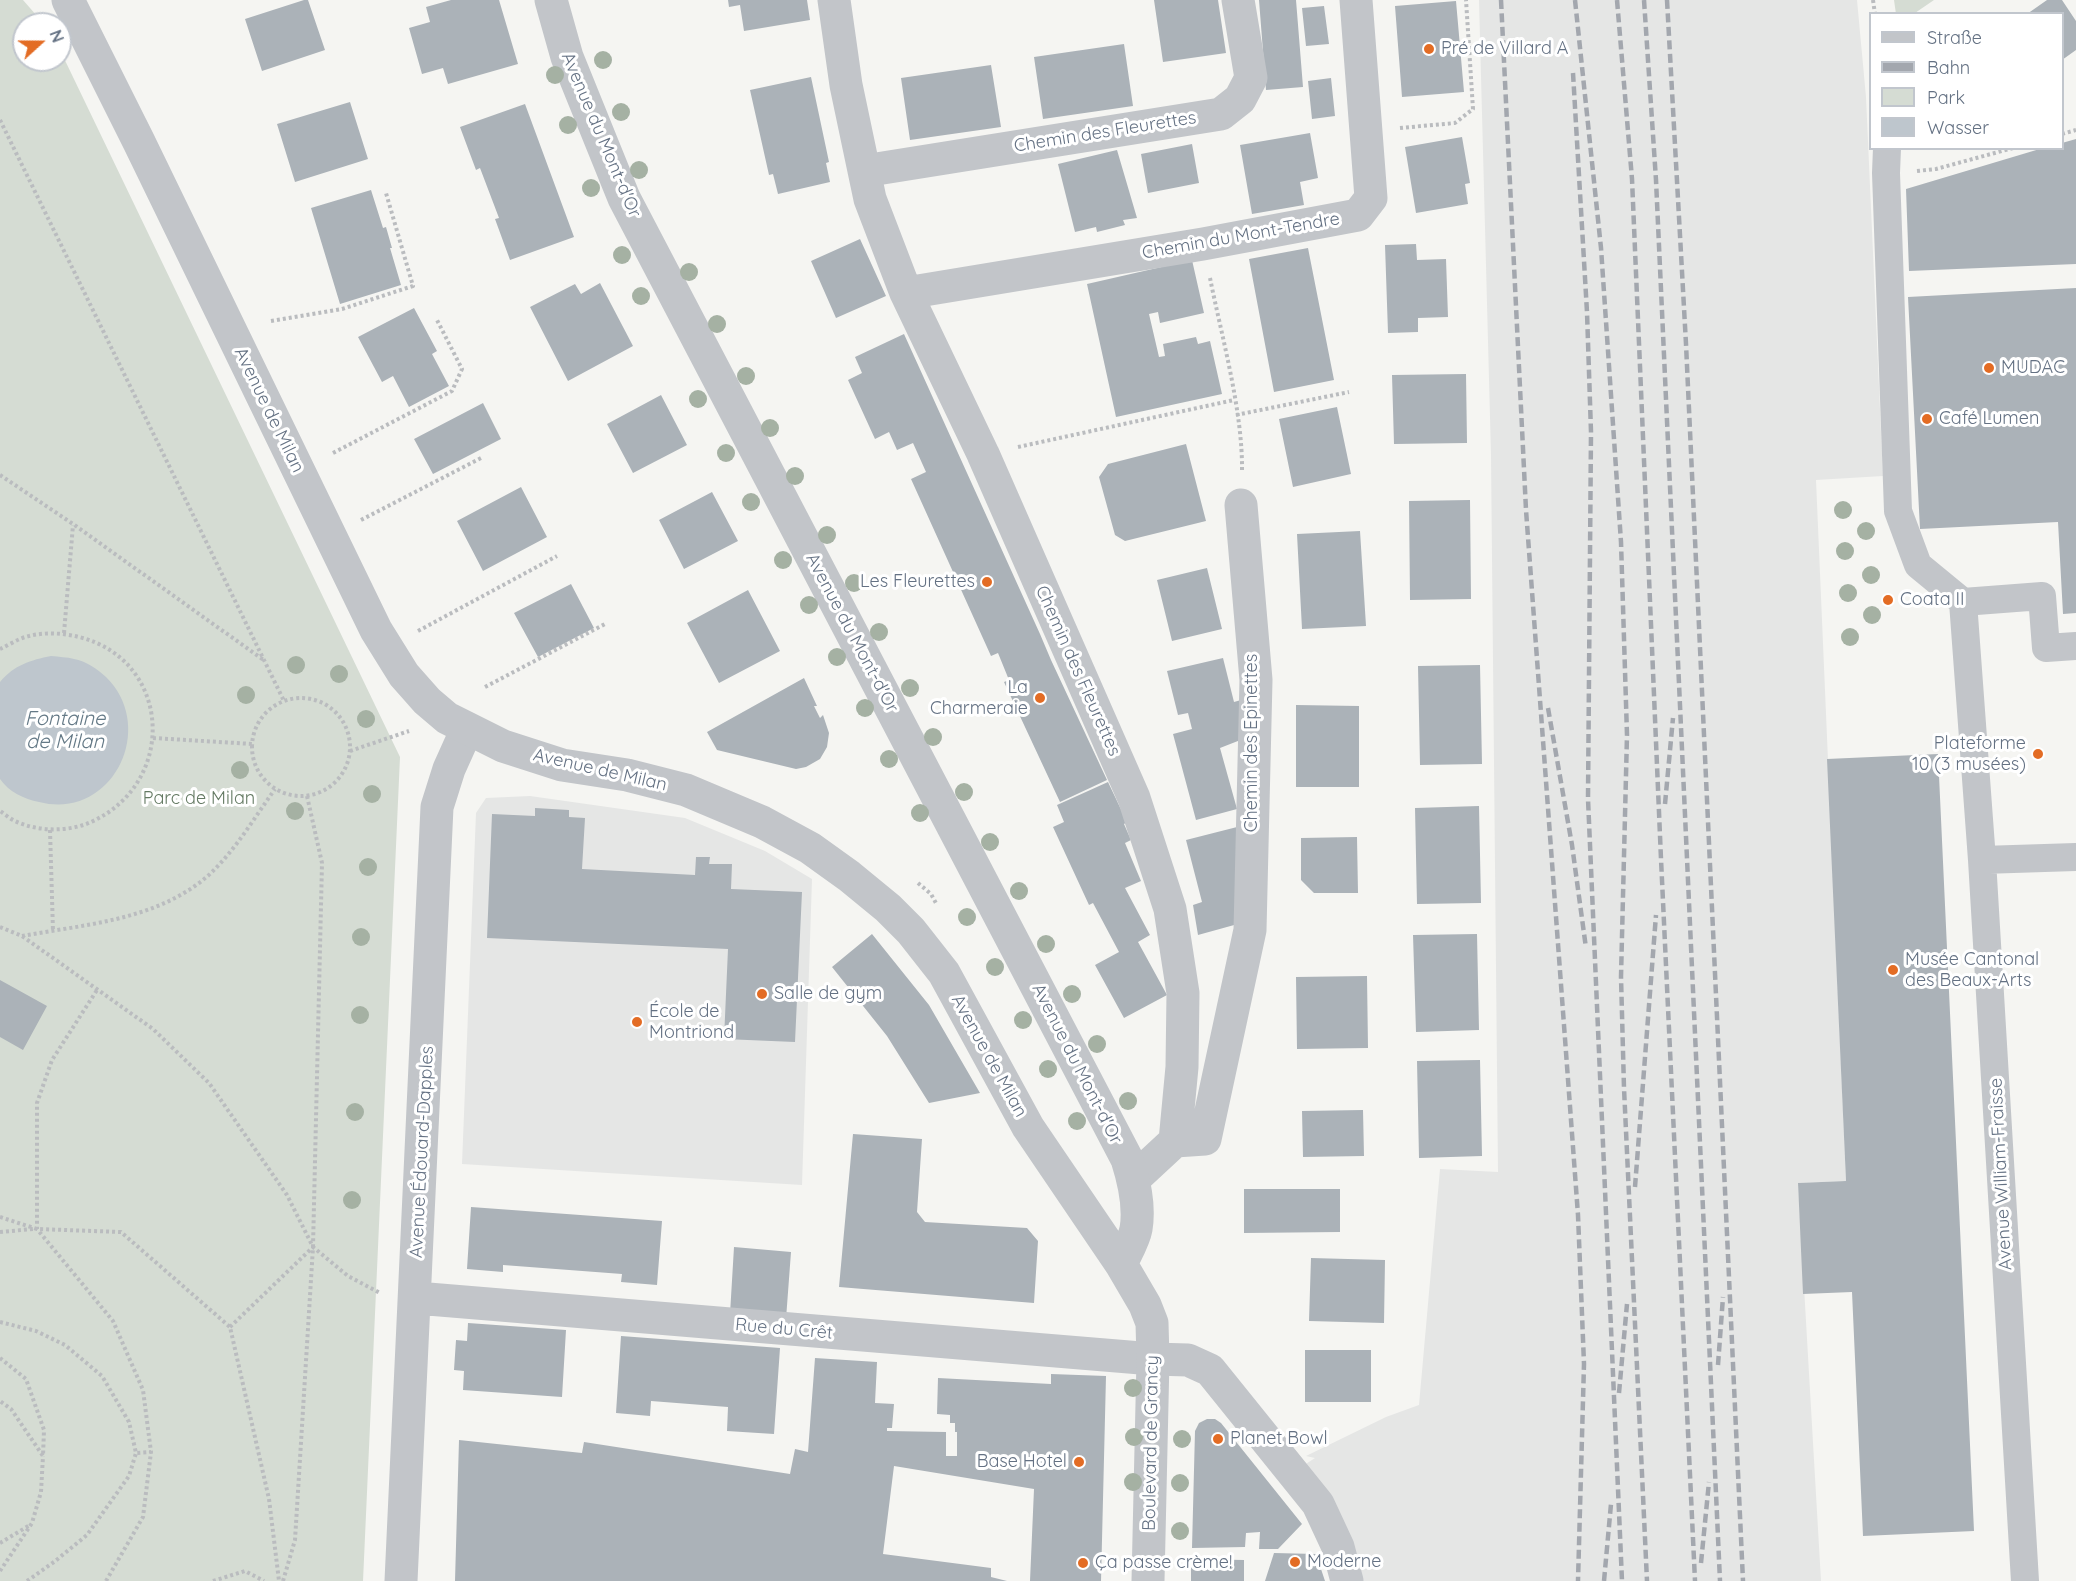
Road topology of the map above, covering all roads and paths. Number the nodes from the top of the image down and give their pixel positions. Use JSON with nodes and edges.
{"nodes":[{"id":1,"x":68,"y":0,"type":"edge"},
{"id":2,"x":551,"y":0,"type":"edge"},
{"id":3,"x":834,"y":0,"type":"edge"},
{"id":4,"x":1238,"y":0,"type":"edge"},
{"id":5,"x":1356,"y":0,"type":"edge"},
{"id":6,"x":1466,"y":0,"type":"edge"},
{"id":7,"x":0,"y":120,"type":"edge"},
{"id":8,"x":1366,"y":132,"type":"junction"},
{"id":9,"x":2006,"y":150,"type":"edge"},
{"id":10,"x":1887,"y":161,"type":"edge"},
{"id":11,"x":864,"y":171,"type":"junction"},
{"id":12,"x":386,"y":194,"type":"dead end"},
{"id":13,"x":1203,"y":244,"type":"junction"},
{"id":14,"x":906,"y":293,"type":"junction"},
{"id":15,"x":436,"y":320,"type":"dead end"},
{"id":16,"x":271,"y":321,"type":"dead end"},
{"id":17,"x":1349,"y":392,"type":"dead end"},
{"id":18,"x":1234,"y":400,"type":"junction"},
{"id":19,"x":1236,"y":415,"type":"junction"},
{"id":20,"x":333,"y":453,"type":"dead end"},
{"id":21,"x":983,"y":454,"type":"junction"},
{"id":22,"x":481,"y":458,"type":"dead end"},
{"id":23,"x":0,"y":475,"type":"edge"},
{"id":24,"x":1241,"y":505,"type":"joint"},
{"id":25,"x":360,"y":520,"type":"dead end"},
{"id":26,"x":73,"y":524,"type":"junction"},
{"id":27,"x":557,"y":556,"type":"dead end"},
{"id":28,"x":1963,"y":602,"type":"junction"},
{"id":29,"x":605,"y":624,"type":"dead end"},
{"id":30,"x":418,"y":631,"type":"dead end"},
{"id":31,"x":64,"y":633,"type":"junction"},
{"id":32,"x":2076,"y":646,"type":"edge"},
{"id":33,"x":0,"y":649,"type":"edge"},
{"id":34,"x":265,"y":662,"type":"junction"},
{"id":35,"x":485,"y":687,"type":"dead end"},
{"id":36,"x":284,"y":701,"type":"junction"},
{"id":37,"x":457,"y":723,"type":"junction"},
{"id":38,"x":153,"y":738,"type":"junction"},
{"id":39,"x":253,"y":744,"type":"junction"},
{"id":40,"x":350,"y":751,"type":"junction"},
{"id":41,"x":275,"y":789,"type":"junction"},
{"id":42,"x":307,"y":796,"type":"junction"},
{"id":43,"x":0,"y":811,"type":"edge"},
{"id":44,"x":50,"y":830,"type":"junction"},
{"id":45,"x":2076,"y":856,"type":"edge"},
{"id":46,"x":1982,"y":860,"type":"junction"},
{"id":47,"x":918,"y":883,"type":"dead end"},
{"id":48,"x":933,"y":898,"type":"dead end"},
{"id":49,"x":0,"y":927,"type":"edge"},
{"id":50,"x":53,"y":931,"type":"junction"},
{"id":51,"x":22,"y":936,"type":"junction"},
{"id":52,"x":97,"y":990,"type":"junction"},
{"id":53,"x":1175,"y":1141,"type":"junction"},
{"id":54,"x":1134,"y":1179,"type":"junction"},
{"id":55,"x":0,"y":1217,"type":"edge"},
{"id":56,"x":37,"y":1229,"type":"junction"},
{"id":57,"x":0,"y":1232,"type":"edge"},
{"id":58,"x":313,"y":1247,"type":"junction"},
{"id":59,"x":1121,"y":1264,"type":"junction"},
{"id":60,"x":380,"y":1293,"type":"dead end"},
{"id":61,"x":416,"y":1298,"type":"junction"},
{"id":62,"x":1145,"y":1305,"type":"joint"},
{"id":63,"x":0,"y":1322,"type":"edge"},
{"id":64,"x":230,"y":1327,"type":"junction"},
{"id":65,"x":0,"y":1358,"type":"edge"},
{"id":66,"x":1153,"y":1359,"type":"junction"},
{"id":67,"x":1,"y":1404,"type":"edge"},
{"id":68,"x":151,"y":1452,"type":"junction"},
{"id":69,"x":136,"y":1453,"type":"junction"},
{"id":70,"x":43,"y":1456,"type":"junction"},
{"id":71,"x":32,"y":1523,"type":"junction"},
{"id":72,"x":0,"y":1543,"type":"edge"},
{"id":73,"x":0,"y":1571,"type":"edge"},
{"id":74,"x":27,"y":1581,"type":"edge"},
{"id":75,"x":106,"y":1581,"type":"edge"},
{"id":76,"x":213,"y":1581,"type":"edge"},
{"id":77,"x":264,"y":1581,"type":"edge"},
{"id":78,"x":281,"y":1581,"type":"edge"},
{"id":79,"x":401,"y":1581,"type":"edge"},
{"id":80,"x":1148,"y":1581,"type":"edge"},
{"id":81,"x":1347,"y":1581,"type":"edge"},
{"id":82,"x":2025,"y":1581,"type":"edge"}],
"edges":[{"from":1,"to":37,"type":"street","name":"Avenue de Milan"},
{"from":2,"to":54,"type":"street","name":"Avenue du Mont-d'Or"},
{"from":3,"to":11,"type":"street","name":"Chemin des Fleurettes"},
{"from":4,"to":11,"type":"street","name":"Chemin des Fleurettes"},
{"from":5,"to":8,"type":"street","name":"Chemin du Mont-Tendre"},
{"from":6,"to":8,"type":"path"},
{"from":7,"to":34,"type":"path"},
{"from":8,"to":13,"type":"street","name":"Chemin du Mont-Tendre"},
{"from":9,"to":10,"type":"path"},
{"from":10,"to":28,"type":"street"},
{"from":11,"to":14,"type":"street","name":"Chemin des Fleurettes"},
{"from":12,"to":16,"type":"path"},
{"from":13,"to":14,"type":"street","name":"Chemin du Mont-Tendre"},
{"from":13,"to":18,"type":"path"},
{"from":14,"to":21,"type":"street","name":"Chemin des Fleurettes"},
{"from":15,"to":20,"type":"path"},
{"from":17,"to":19,"type":"path"},
{"from":18,"to":19,"type":"path"},
{"from":18,"to":21,"type":"path"},
{"from":19,"to":24,"type":"path"},
{"from":21,"to":53,"type":"street","name":"Chemin des Fleurettes"},
{"from":22,"to":25,"type":"path"},
{"from":23,"to":26,"type":"path"},
{"from":24,"to":53,"type":"street","name":"Chemin des Epinettes"},
{"from":26,"to":31,"type":"path"},
{"from":26,"to":34,"type":"path"},
{"from":27,"to":30,"type":"path"},
{"from":28,"to":32,"type":"street"},
{"from":28,"to":46,"type":"street","name":"Avenue William-Fraisse"},
{"from":29,"to":35,"type":"path"},
{"from":31,"to":33,"type":"path"},
{"from":31,"to":38,"type":"path"},
{"from":34,"to":36,"type":"path"},
{"from":36,"to":39,"type":"path"},
{"from":36,"to":40,"type":"path"},
{"from":37,"to":40,"type":"path"},
{"from":37,"to":59,"type":"street","name":"Avenue de Milan"},
{"from":37,"to":61,"type":"street","name":"Avenue Édouard-Dapples"},
{"from":38,"to":39,"type":"path"},
{"from":38,"to":44,"type":"path"},
{"from":39,"to":41,"type":"path"},
{"from":40,"to":42,"type":"path"},
{"from":41,"to":42,"type":"path"},
{"from":41,"to":50,"type":"path"},
{"from":42,"to":58,"type":"path"},
{"from":43,"to":44,"type":"path"},
{"from":44,"to":50,"type":"path"},
{"from":45,"to":46,"type":"street"},
{"from":46,"to":82,"type":"street","name":"Avenue William-Fraisse"},
{"from":47,"to":48,"type":"path"},
{"from":49,"to":51,"type":"path"},
{"from":50,"to":51,"type":"path"},
{"from":51,"to":52,"type":"path"},
{"from":52,"to":56,"type":"path"},
{"from":52,"to":58,"type":"path"},
{"from":53,"to":54,"type":"street"},
{"from":54,"to":59,"type":"street","name":"Avenue du Mont-d'Or"},
{"from":55,"to":56,"type":"path"},
{"from":56,"to":57,"type":"path"},
{"from":56,"to":64,"type":"path"},
{"from":56,"to":68,"type":"path"},
{"from":58,"to":60,"type":"path"},
{"from":58,"to":64,"type":"path"},
{"from":58,"to":78,"type":"path"},
{"from":59,"to":62,"type":"street","name":"Avenue de Milan"},
{"from":61,"to":66,"type":"street","name":"Rue du Crêt"},
{"from":61,"to":79,"type":"street","name":"Avenue Édouard-Dapples"},
{"from":62,"to":66,"type":"street","name":"Boulevard de Grancy"},
{"from":63,"to":69,"type":"path"},
{"from":64,"to":78,"type":"path"},
{"from":65,"to":70,"type":"path"},
{"from":66,"to":80,"type":"street","name":"Boulevard de Grancy"},
{"from":66,"to":81,"type":"street"},
{"from":67,"to":70,"type":"path"},
{"from":68,"to":69,"type":"path"},
{"from":68,"to":75,"type":"path"},
{"from":69,"to":74,"type":"path"},
{"from":70,"to":71,"type":"path"},
{"from":71,"to":72,"type":"path"},
{"from":71,"to":73,"type":"path"},
{"from":76,"to":77,"type":"path"}]}
